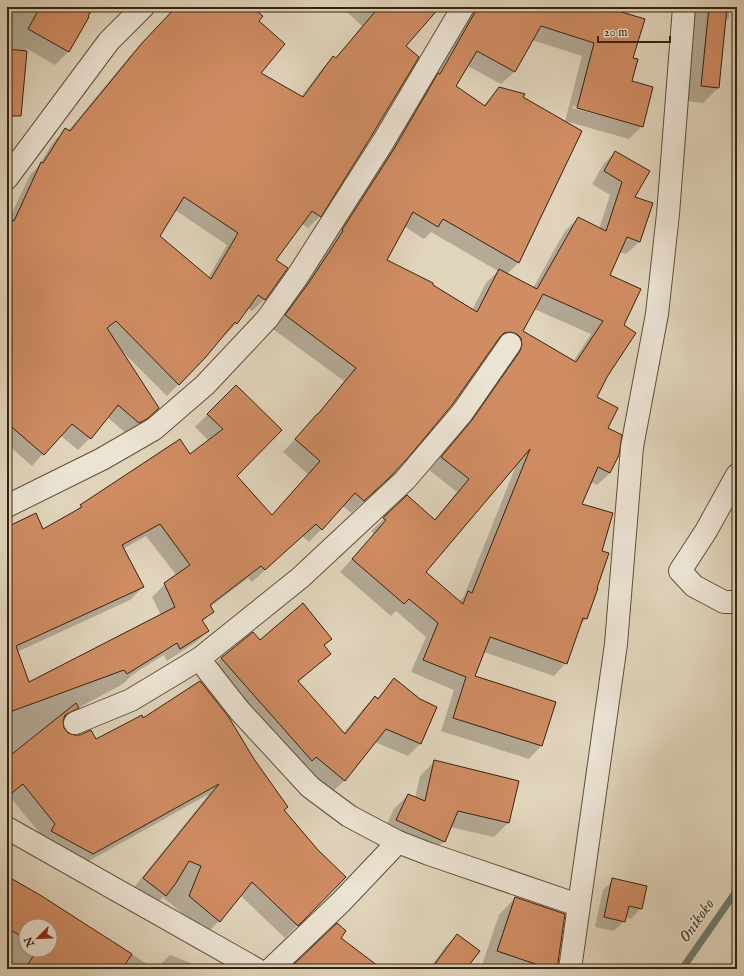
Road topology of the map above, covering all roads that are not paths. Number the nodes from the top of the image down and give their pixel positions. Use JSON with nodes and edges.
{"nodes":[{"id":1,"x":143,"y":7,"type":"edge"},
{"id":2,"x":463,"y":7,"type":"edge"},
{"id":3,"x":684,"y":7,"type":"edge"},
{"id":4,"x":7,"y":178,"type":"edge"},
{"id":5,"x":510,"y":344,"type":"dead end"},
{"id":6,"x":737,"y":475,"type":"edge"},
{"id":7,"x":7,"y":506,"type":"edge"},
{"id":8,"x":737,"y":602,"type":"edge"},
{"id":9,"x":199,"y":659,"type":"junction"},
{"id":10,"x":76,"y":723,"type":"dead end"},
{"id":11,"x":7,"y":828,"type":"edge"},
{"id":12,"x":398,"y":842,"type":"junction"},
{"id":13,"x":578,"y":905,"type":"junction"},
{"id":14,"x":256,"y":969,"type":"edge"},
{"id":15,"x":271,"y":969,"type":"edge"},
{"id":16,"x":570,"y":969,"type":"edge"}],
"edges":[{"from":1,"to":4,"type":"street"},
{"from":2,"to":7,"type":"street"},
{"from":3,"to":13,"type":"street"},
{"from":5,"to":9,"type":"street"},
{"from":6,"to":8,"type":"street"},
{"from":9,"to":10,"type":"street"},
{"from":9,"to":12,"type":"street"},
{"from":11,"to":14,"type":"street"},
{"from":12,"to":13,"type":"street"},
{"from":12,"to":15,"type":"street"},
{"from":13,"to":16,"type":"street"}]}
